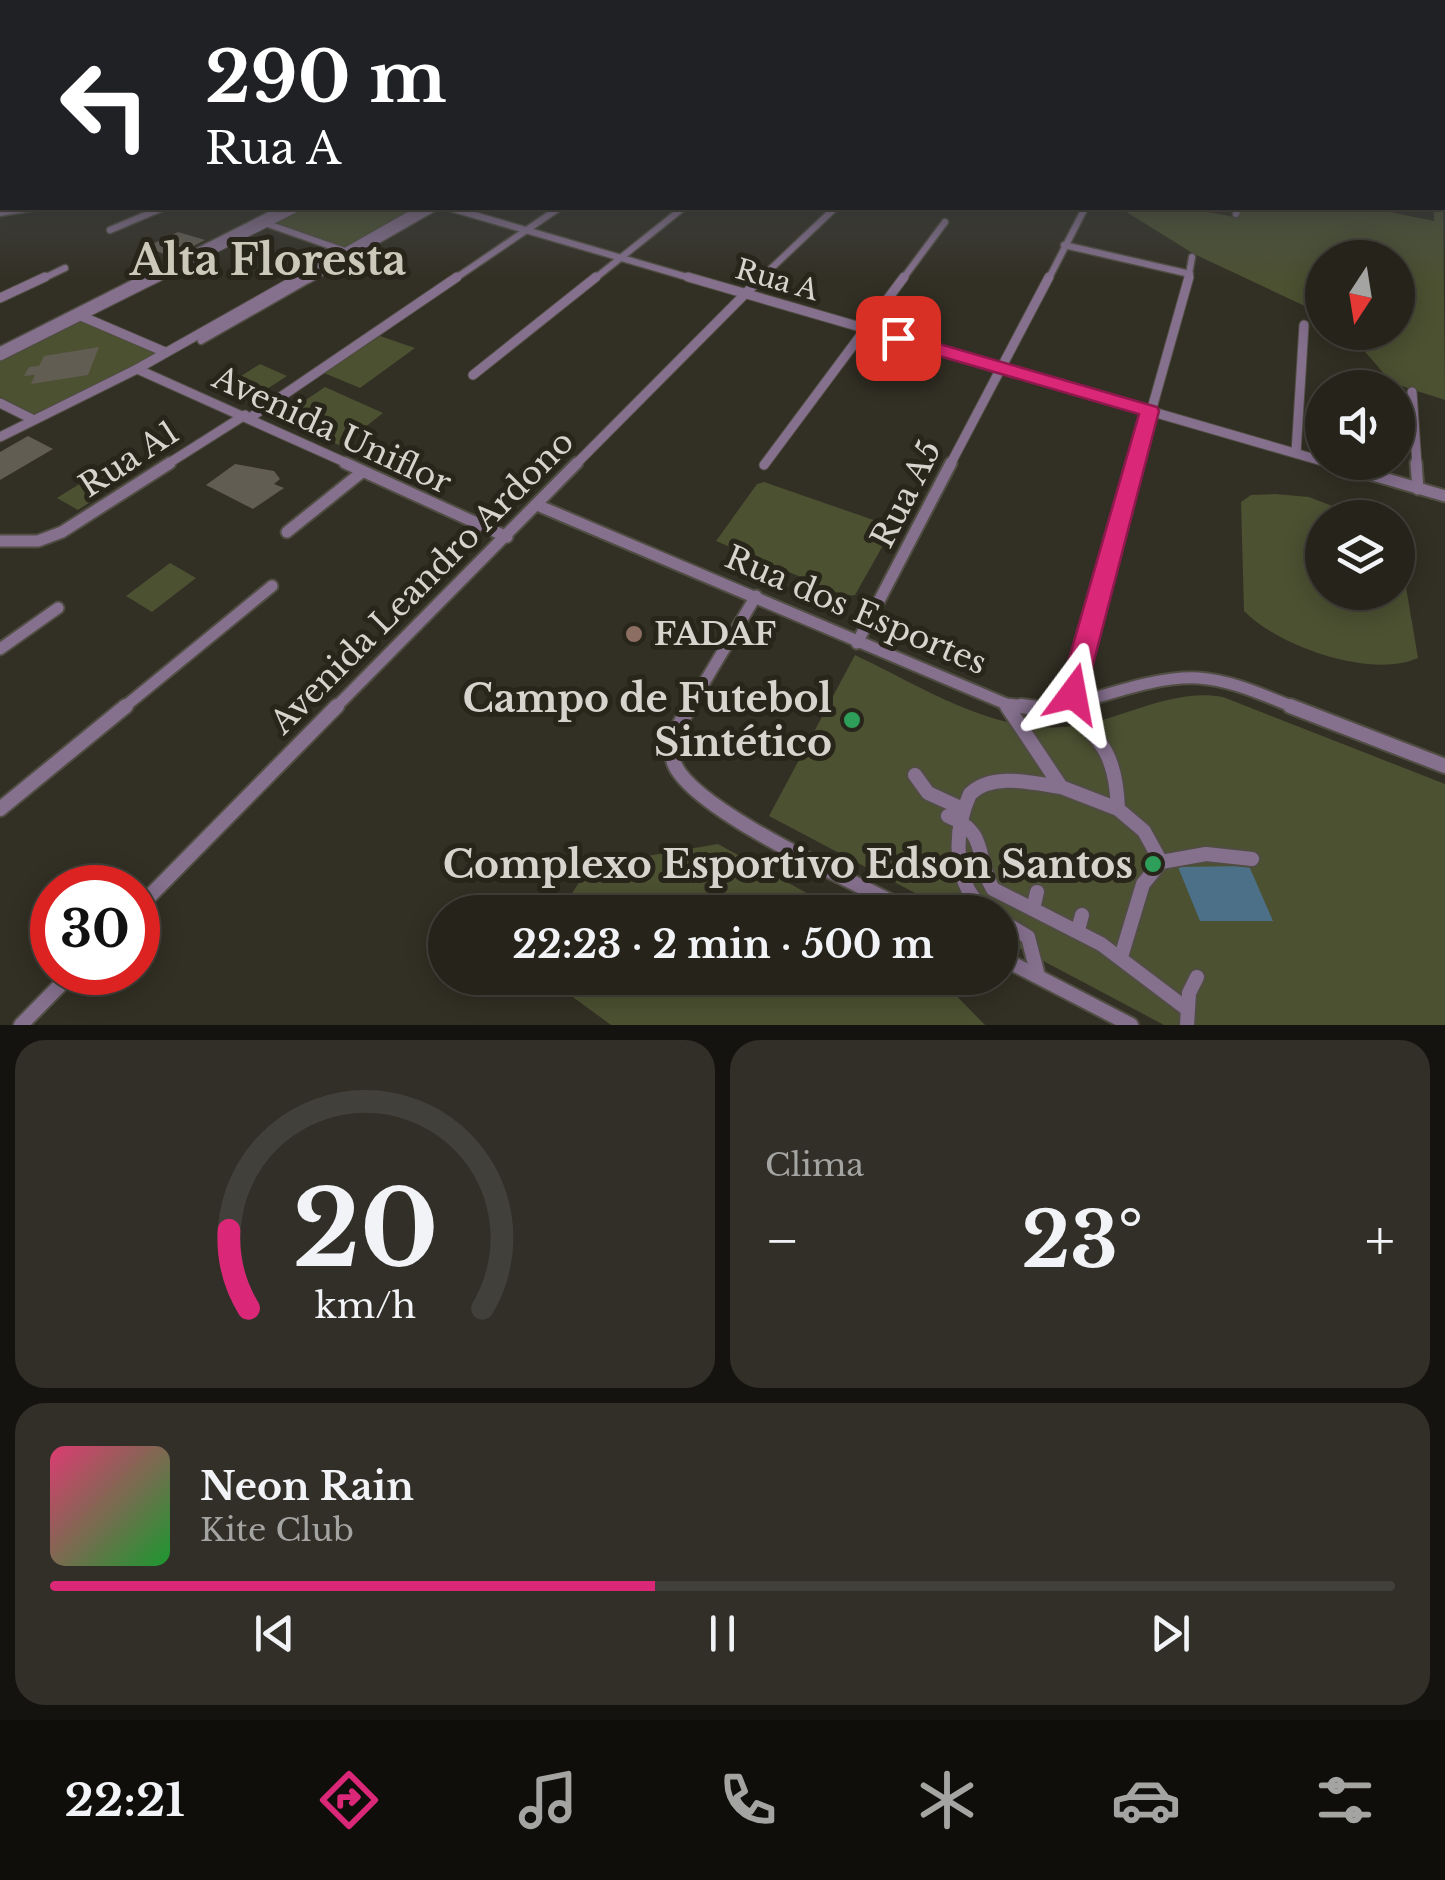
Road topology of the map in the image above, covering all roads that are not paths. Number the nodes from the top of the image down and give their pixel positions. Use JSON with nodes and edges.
{"nodes":[{"id":1,"x":157,"y":210,"type":"edge"},
{"id":2,"x":278,"y":210,"type":"edge"},
{"id":3,"x":292,"y":210,"type":"edge"},
{"id":4,"x":418,"y":210,"type":"edge"},
{"id":5,"x":431,"y":210,"type":"edge"},
{"id":6,"x":457,"y":210,"type":"edge"},
{"id":7,"x":556,"y":210,"type":"edge"},
{"id":8,"x":680,"y":210,"type":"edge"},
{"id":9,"x":833,"y":210,"type":"edge"},
{"id":10,"x":1084,"y":210,"type":"dead end"},
{"id":11,"x":946,"y":222,"type":"dead end"},
{"id":12,"x":265,"y":223,"type":"junction"},
{"id":13,"x":110,"y":230,"type":"dead end"},
{"id":14,"x":526,"y":230,"type":"junction"},
{"id":15,"x":1064,"y":246,"type":"junction"},
{"id":16,"x":345,"y":251,"type":"junction"},
{"id":17,"x":1192,"y":257,"type":"dead end"},
{"id":18,"x":618,"y":258,"type":"junction"},
{"id":19,"x":65,"y":268,"type":"dead end"},
{"id":20,"x":1190,"y":274,"type":"junction"},
{"id":21,"x":744,"y":294,"type":"junction"},
{"id":22,"x":0,"y":298,"type":"edge"},
{"id":23,"x":81,"y":316,"type":"junction"},
{"id":24,"x":1304,"y":325,"type":"dead end"},
{"id":25,"x":863,"y":328,"type":"junction"},
{"id":26,"x":201,"y":341,"type":"dead end"},
{"id":27,"x":165,"y":352,"type":"junction"},
{"id":28,"x":0,"y":353,"type":"edge"},
{"id":29,"x":1000,"y":367,"type":"junction"},
{"id":30,"x":137,"y":369,"type":"junction"},
{"id":31,"x":474,"y":375,"type":"dead end"},
{"id":32,"x":0,"y":403,"type":"edge"},
{"id":33,"x":1150,"y":411,"type":"junction"},
{"id":34,"x":248,"y":416,"type":"junction"},
{"id":35,"x":32,"y":419,"type":"junction"},
{"id":36,"x":0,"y":437,"type":"edge"},
{"id":37,"x":1415,"y":440,"type":"edge"},
{"id":38,"x":1296,"y":453,"type":"junction"},
{"id":39,"x":1305,"y":456,"type":"edge"},
{"id":40,"x":764,"y":464,"type":"dead end"},
{"id":41,"x":362,"y":472,"type":"junction"},
{"id":42,"x":1390,"y":480,"type":"edge"},
{"id":43,"x":1418,"y":488,"type":"junction"},
{"id":44,"x":1445,"y":496,"type":"edge"},
{"id":45,"x":537,"y":505,"type":"junction"},
{"id":46,"x":286,"y":532,"type":"dead end"},
{"id":47,"x":507,"y":537,"type":"junction"},
{"id":48,"x":0,"y":541,"type":"edge"},
{"id":49,"x":272,"y":586,"type":"dead end"},
{"id":50,"x":756,"y":596,"type":"junction"},
{"id":51,"x":58,"y":608,"type":"dead end"},
{"id":52,"x":857,"y":643,"type":"junction"},
{"id":53,"x":0,"y":649,"type":"edge"},
{"id":54,"x":1006,"y":704,"type":"junction"},
{"id":55,"x":1070,"y":707,"type":"junction"},
{"id":56,"x":1445,"y":766,"type":"edge"},
{"id":57,"x":915,"y":775,"type":"dead end"},
{"id":58,"x":1061,"y":787,"type":"junction"},
{"id":59,"x":0,"y":808,"type":"edge"},
{"id":60,"x":1118,"y":809,"type":"junction"},
{"id":61,"x":957,"y":815,"type":"junction"},
{"id":62,"x":1252,"y":859,"type":"dead end"},
{"id":63,"x":1161,"y":862,"type":"junction"},
{"id":64,"x":160,"y":886,"type":"edge"},
{"id":65,"x":880,"y":895,"type":"edge"},
{"id":66,"x":970,"y":895,"type":"edge"},
{"id":67,"x":1018,"y":931,"type":"edge"},
{"id":68,"x":1121,"y":957,"type":"junction"},
{"id":69,"x":1018,"y":966,"type":"edge"},
{"id":70,"x":1038,"y":976,"type":"junction"},
{"id":71,"x":1197,"y":976,"type":"dead end"},
{"id":72,"x":50,"y":995,"type":"edge"},
{"id":73,"x":1187,"y":1017,"type":"edge"},
{"id":74,"x":20,"y":1025,"type":"edge"},
{"id":75,"x":1130,"y":1025,"type":"edge"}],
"edges":[{"from":1,"to":13,"type":"street"},
{"from":2,"to":28,"type":"street"},
{"from":3,"to":12,"type":"street"},
{"from":4,"to":16,"type":"street"},
{"from":5,"to":26,"type":"street"},
{"from":6,"to":14,"type":"street","name":"Rua A"},
{"from":7,"to":14,"type":"street","name":"Rua A1"},
{"from":8,"to":18,"type":"street"},
{"from":9,"to":21,"type":"street","name":"Avenida Leandro Ardono"},
{"from":10,"to":15,"type":"street","name":"Rua A5"},
{"from":11,"to":25,"type":"street"},
{"from":12,"to":16,"type":"street"},
{"from":12,"to":23,"type":"street"},
{"from":14,"to":18,"type":"street","name":"Rua A"},
{"from":14,"to":34,"type":"street","name":"Rua A1"},
{"from":15,"to":20,"type":"street"},
{"from":15,"to":29,"type":"street","name":"Rua A5"},
{"from":16,"to":27,"type":"street"},
{"from":17,"to":20,"type":"street"},
{"from":18,"to":21,"type":"street","name":"Rua A"},
{"from":18,"to":31,"type":"street"},
{"from":19,"to":22,"type":"street"},
{"from":20,"to":33,"type":"street"},
{"from":21,"to":25,"type":"street","name":"Rua A"},
{"from":21,"to":45,"type":"street","name":"Avenida Leandro Ardono"},
{"from":23,"to":27,"type":"street"},
{"from":23,"to":28,"type":"street"},
{"from":24,"to":38,"type":"street"},
{"from":25,"to":29,"type":"street","name":"Rua A"},
{"from":25,"to":40,"type":"street"},
{"from":27,"to":30,"type":"street"},
{"from":29,"to":33,"type":"street","name":"Rua A"},
{"from":29,"to":52,"type":"street","name":"Rua A5"},
{"from":30,"to":34,"type":"street","name":"Avenida Uniflor"},
{"from":30,"to":35,"type":"street"},
{"from":32,"to":35,"type":"street"},
{"from":33,"to":38,"type":"street","name":"Rua A"},
{"from":33,"to":55,"type":"street"},
{"from":34,"to":41,"type":"street","name":"Avenida Uniflor"},
{"from":34,"to":48,"type":"street","name":"Rua A1"},
{"from":35,"to":36,"type":"street"},
{"from":37,"to":43,"type":"street"},
{"from":38,"to":39,"type":"street","name":"Rua A"},
{"from":41,"to":46,"type":"street"},
{"from":41,"to":47,"type":"street","name":"Avenida Uniflor"},
{"from":42,"to":43,"type":"street","name":"Rua A"},
{"from":43,"to":44,"type":"street","name":"Rua A"},
{"from":45,"to":47,"type":"street","name":"Avenida Leandro Ardono"},
{"from":45,"to":50,"type":"street","name":"Rua dos Esportes"},
{"from":47,"to":64,"type":"street","name":"Avenida Leandro Ardono"},
{"from":49,"to":59,"type":"street"},
{"from":50,"to":52,"type":"street","name":"Rua dos Esportes"},
{"from":50,"to":65,"type":"street"},
{"from":51,"to":53,"type":"street"},
{"from":52,"to":54,"type":"street","name":"Rua dos Esportes"},
{"from":54,"to":55,"type":"street","name":"Rua dos Esportes"},
{"from":54,"to":58,"type":"street"},
{"from":55,"to":56,"type":"street","name":"Rua dos Esportes"},
{"from":55,"to":60,"type":"street"},
{"from":57,"to":61,"type":"street"},
{"from":58,"to":60,"type":"street"},
{"from":58,"to":61,"type":"street"},
{"from":60,"to":63,"type":"street"},
{"from":61,"to":66,"type":"street"},
{"from":61,"to":68,"type":"street"},
{"from":62,"to":63,"type":"street"},
{"from":63,"to":68,"type":"street"},
{"from":67,"to":70,"type":"street"},
{"from":68,"to":73,"type":"street"},
{"from":69,"to":70,"type":"street"},
{"from":70,"to":75,"type":"street"},
{"from":71,"to":73,"type":"street"},
{"from":72,"to":74,"type":"street"}]}
